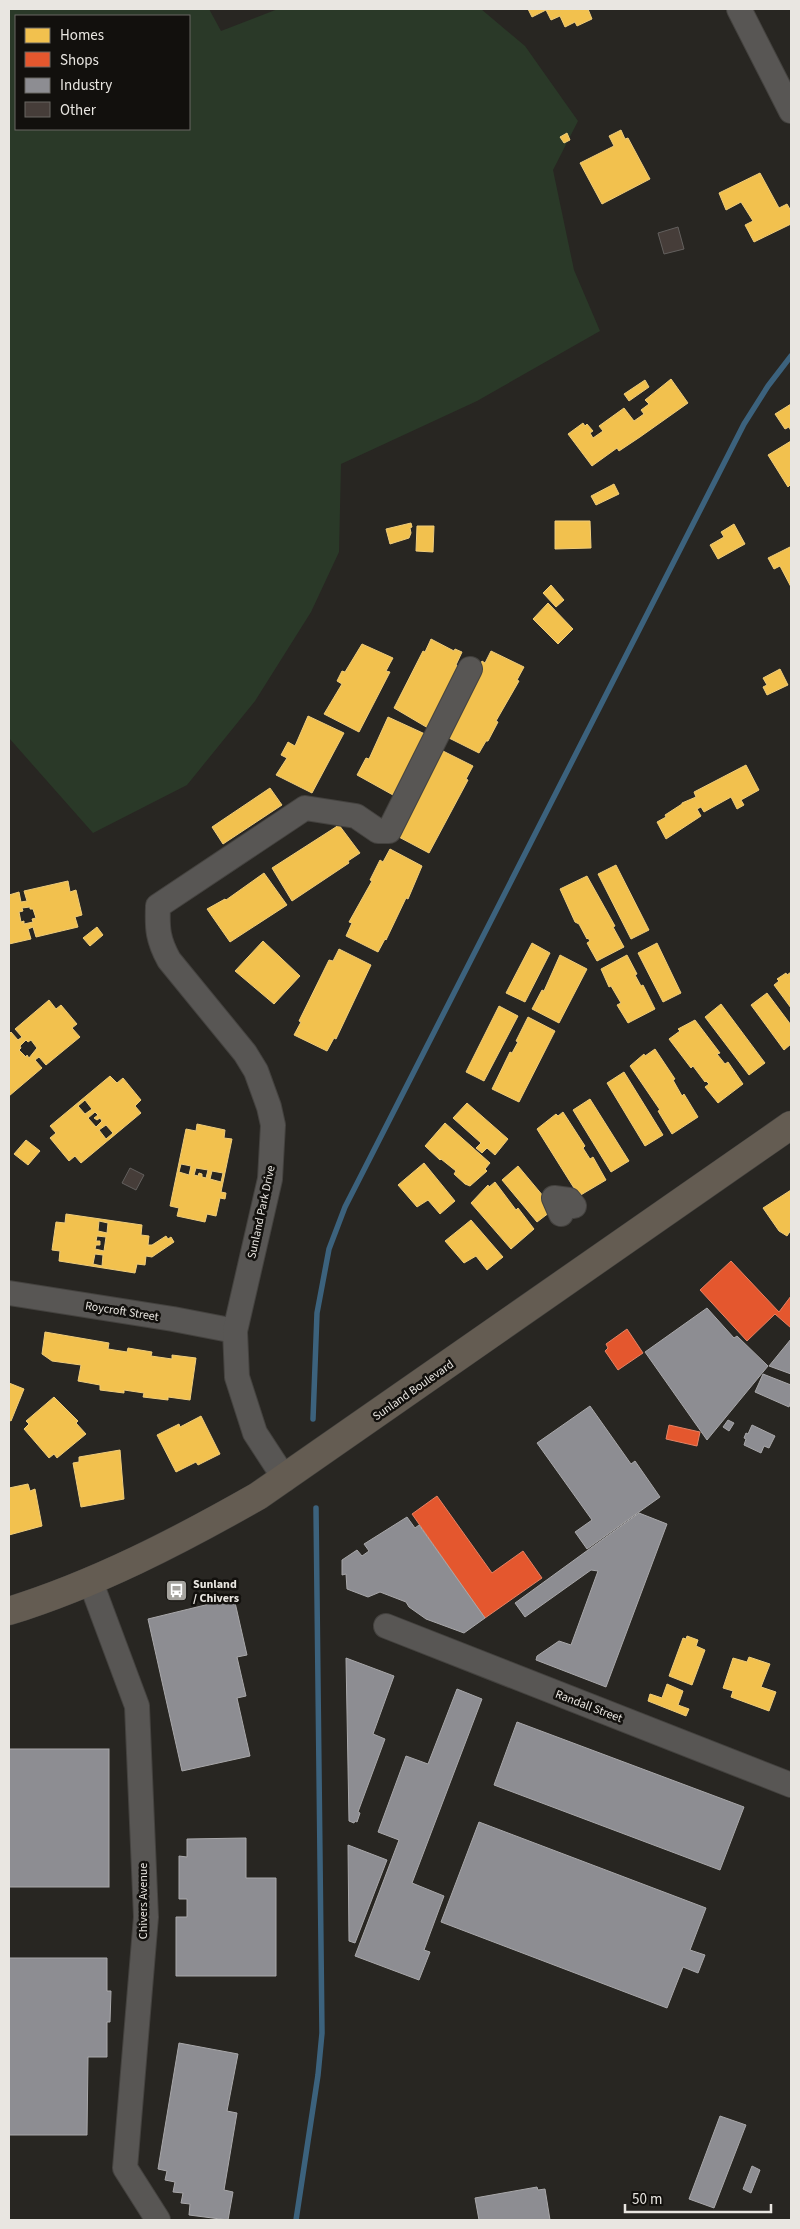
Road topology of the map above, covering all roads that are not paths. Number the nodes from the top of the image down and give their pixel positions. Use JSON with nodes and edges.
{"nodes":[{"id":1,"x":739,"y":9,"type":"edge"},
{"id":2,"x":791,"y":111,"type":"edge"},
{"id":3,"x":470,"y":669,"type":"dead end"},
{"id":4,"x":791,"y":1125,"type":"edge"},
{"id":5,"x":791,"y":1138,"type":"edge"},
{"id":6,"x":723,"y":1171,"type":"junction"},
{"id":7,"x":9,"y":1293,"type":"edge"},
{"id":8,"x":235,"y":1332,"type":"junction"},
{"id":9,"x":285,"y":1479,"type":"junction"},
{"id":10,"x":90,"y":1580,"type":"junction"},
{"id":11,"x":9,"y":1611,"type":"edge"},
{"id":12,"x":386,"y":1626,"type":"dead end"},
{"id":13,"x":791,"y":1783,"type":"edge"},
{"id":14,"x":158,"y":2220,"type":"edge"}],
"edges":[{"from":1,"to":2,"type":"street"},
{"from":3,"to":8,"type":"street","name":"Sunland Park Drive"},
{"from":4,"to":6,"type":"main road","name":"Sunland Boulevard"},
{"from":5,"to":6,"type":"street"},
{"from":6,"to":9,"type":"main road","name":"Sunland Boulevard"},
{"from":7,"to":8,"type":"street","name":"Roycroft Street"},
{"from":8,"to":9,"type":"street","name":"Sunland Park Drive"},
{"from":9,"to":10,"type":"main road","name":"Sunland Boulevard"},
{"from":10,"to":11,"type":"main road","name":"Sunland Boulevard"},
{"from":10,"to":14,"type":"street","name":"Chivers Avenue"},
{"from":12,"to":13,"type":"street","name":"Randall Street"}]}
